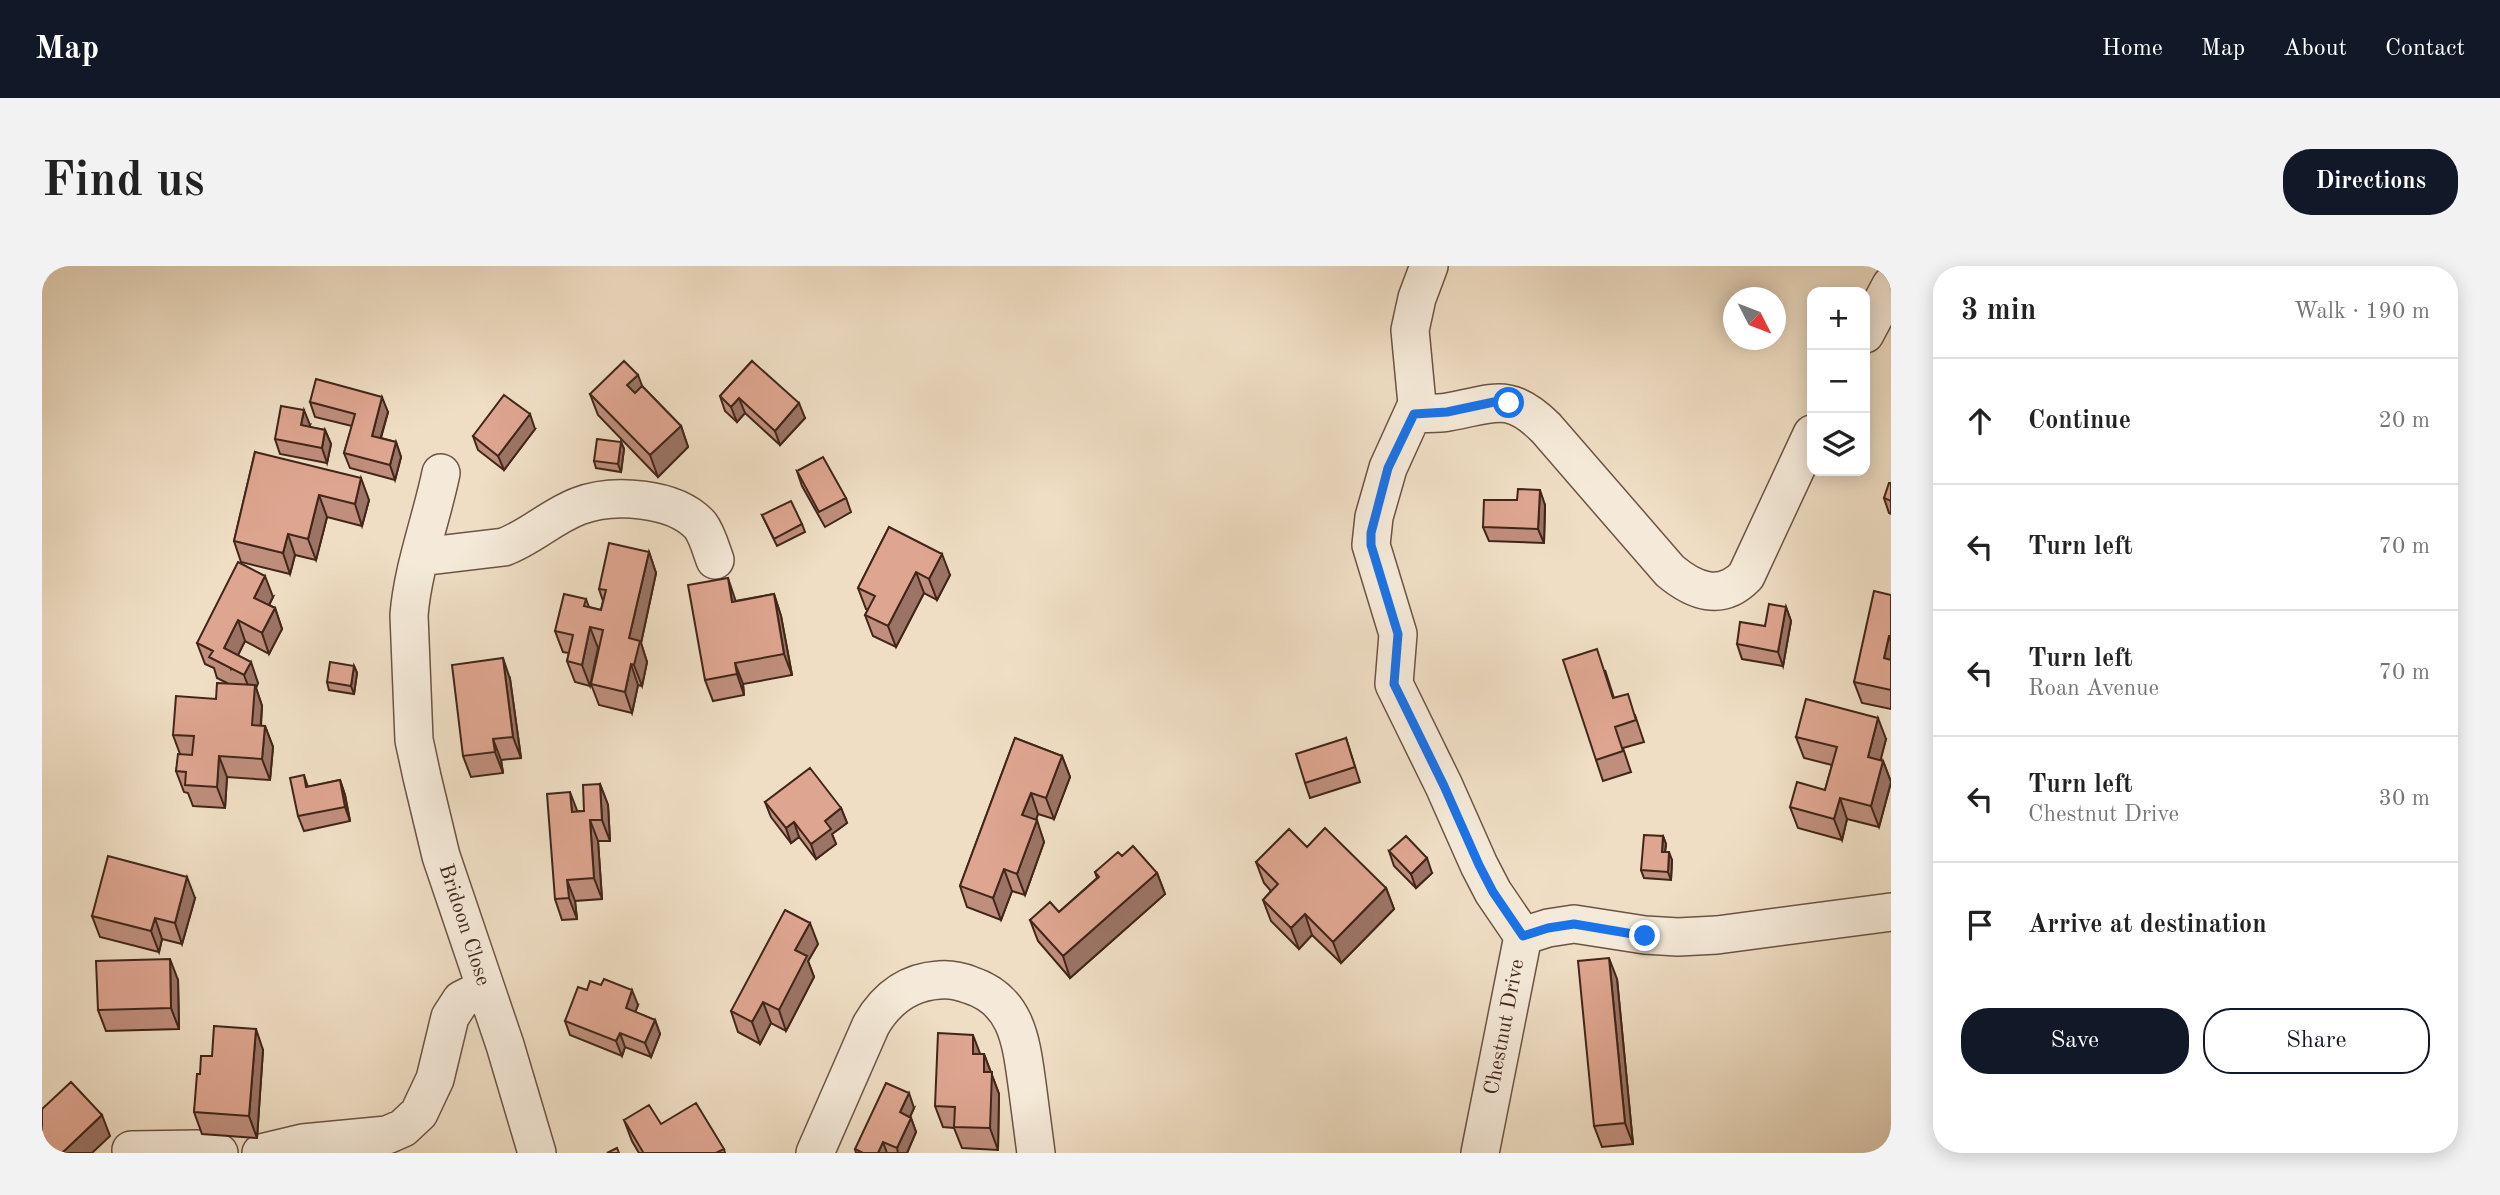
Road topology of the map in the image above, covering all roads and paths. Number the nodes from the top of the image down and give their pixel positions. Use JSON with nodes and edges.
{"nodes":[{"id":1,"x":1429,"y":266,"type":"edge"},
{"id":2,"x":1891,"y":285,"type":"edge"},
{"id":3,"x":1870,"y":325,"type":"edge"},
{"id":4,"x":1414,"y":414,"type":"junction"},
{"id":5,"x":1807,"y":445,"type":"edge"},
{"id":6,"x":441,"y":473,"type":"dead end"},
{"id":7,"x":420,"y":557,"type":"junction"},
{"id":8,"x":715,"y":560,"type":"dead end"},
{"id":9,"x":1891,"y":912,"type":"edge"},
{"id":10,"x":1523,"y":936,"type":"junction"},
{"id":11,"x":485,"y":988,"type":"junction"},
{"id":12,"x":131,"y":1150,"type":"dead end"},
{"id":13,"x":219,"y":1153,"type":"edge"},
{"id":14,"x":261,"y":1153,"type":"edge"},
{"id":15,"x":537,"y":1153,"type":"edge"},
{"id":16,"x":815,"y":1153,"type":"edge"},
{"id":17,"x":1036,"y":1153,"type":"edge"},
{"id":18,"x":1480,"y":1153,"type":"edge"}],
"edges":[{"from":1,"to":4,"type":"street"},
{"from":2,"to":3,"type":"street"},
{"from":4,"to":5,"type":"street"},
{"from":4,"to":10,"type":"street"},
{"from":6,"to":7,"type":"street","name":"Bridoon Close"},
{"from":7,"to":8,"type":"street"},
{"from":7,"to":11,"type":"street","name":"Bridoon Close"},
{"from":9,"to":10,"type":"street","name":"Chestnut Drive"},
{"from":10,"to":18,"type":"street","name":"Chestnut Drive"},
{"from":11,"to":14,"type":"street"},
{"from":11,"to":15,"type":"street","name":"Bridoon Close"},
{"from":12,"to":13,"type":"street"},
{"from":16,"to":17,"type":"street"}]}
